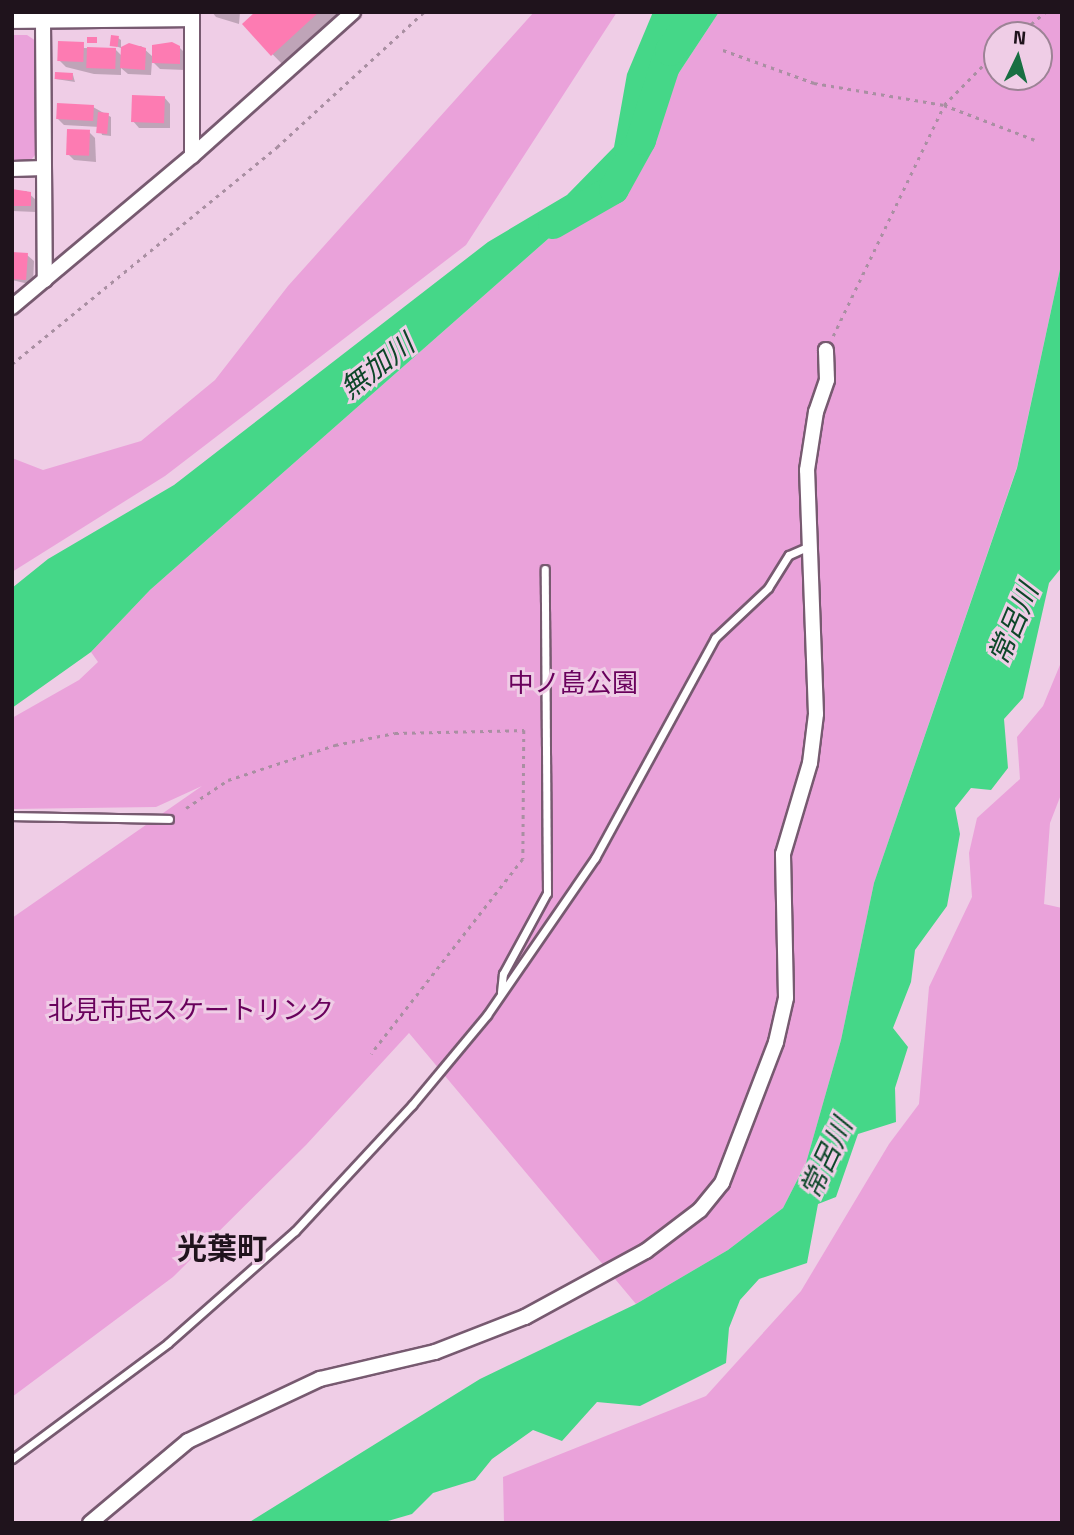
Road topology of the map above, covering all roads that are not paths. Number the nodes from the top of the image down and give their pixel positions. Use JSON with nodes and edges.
{"nodes":[{"id":1,"x":353,"y":12,"type":"edge"},
{"id":2,"x":192,"y":16,"type":"edge"},
{"id":3,"x":12,"y":21,"type":"edge"},
{"id":4,"x":43,"y":21,"type":"junction"},
{"id":5,"x":192,"y":156,"type":"junction"},
{"id":6,"x":44,"y":168,"type":"junction"},
{"id":7,"x":12,"y":169,"type":"edge"},
{"id":8,"x":45,"y":280,"type":"junction"},
{"id":9,"x":12,"y":307,"type":"edge"},
{"id":10,"x":826,"y":350,"type":"road end"},
{"id":11,"x":807,"y":547,"type":"junction"},
{"id":12,"x":545,"y":569,"type":"dead end"},
{"id":13,"x":12,"y":816,"type":"edge"},
{"id":14,"x":169,"y":819,"type":"dead end"},
{"id":15,"x":500,"y":996,"type":"junction"},
{"id":16,"x":12,"y":1459,"type":"edge"},
{"id":17,"x":89,"y":1523,"type":"edge"}],
"edges":[{"from":1,"to":5,"type":"street"},
{"from":2,"to":4,"type":"street"},
{"from":2,"to":5,"type":"street"},
{"from":3,"to":4,"type":"street"},
{"from":4,"to":6,"type":"street"},
{"from":5,"to":8,"type":"street"},
{"from":6,"to":7,"type":"street"},
{"from":6,"to":8,"type":"street"},
{"from":8,"to":9,"type":"street"},
{"from":10,"to":11,"type":"street"},
{"from":11,"to":15,"type":"lane"},
{"from":11,"to":17,"type":"street"},
{"from":12,"to":15,"type":"lane"},
{"from":13,"to":14,"type":"lane"},
{"from":15,"to":16,"type":"lane"}]}
